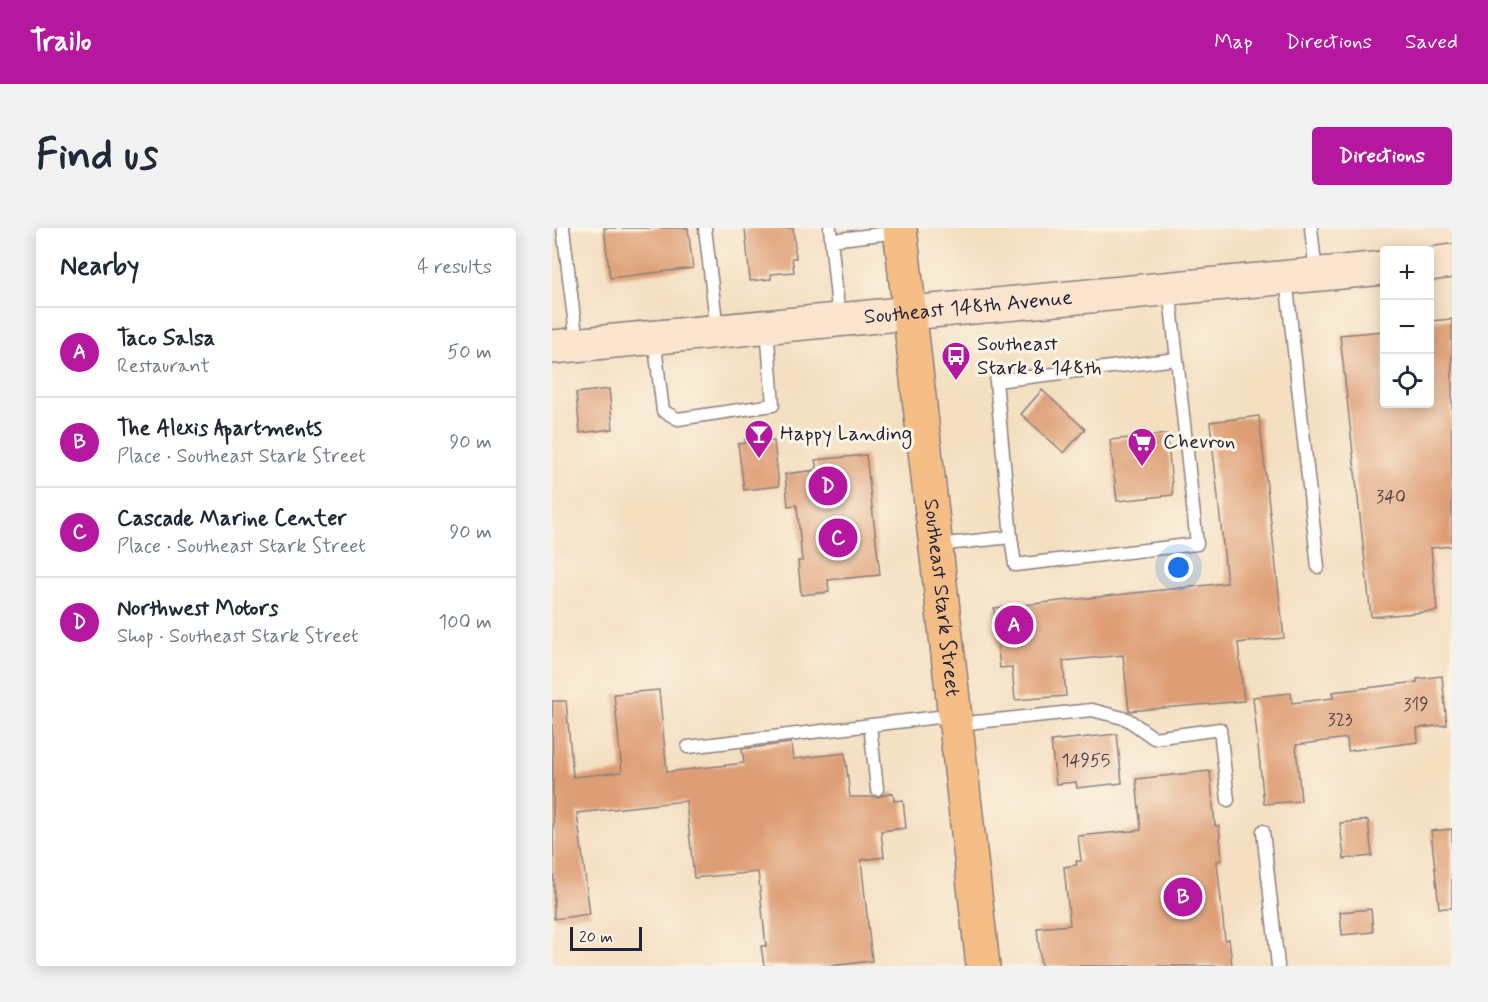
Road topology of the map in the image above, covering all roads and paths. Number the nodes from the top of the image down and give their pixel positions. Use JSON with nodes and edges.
{"nodes":[{"id":1,"x":563,"y":228,"type":"edge"},
{"id":2,"x":705,"y":228,"type":"edge"},
{"id":3,"x":1311,"y":228,"type":"edge"},
{"id":4,"x":900,"y":230,"type":"edge"},
{"id":5,"x":830,"y":234,"type":"edge"},
{"id":6,"x":1452,"y":261,"type":"edge"},
{"id":7,"x":1434,"y":263,"type":"edge"},
{"id":8,"x":1380,"y":268,"type":"edge"},
{"id":9,"x":1301,"y":276,"type":"junction"},
{"id":10,"x":1168,"y":288,"type":"junction"},
{"id":11,"x":910,"y":312,"type":"junction"},
{"id":12,"x":839,"y":319,"type":"junction"},
{"id":13,"x":767,"y":326,"type":"junction"},
{"id":14,"x":718,"y":331,"type":"junction"},
{"id":15,"x":654,"y":337,"type":"junction"},
{"id":16,"x":565,"y":346,"type":"edge"},
{"id":17,"x":1177,"y":359,"type":"junction"},
{"id":18,"x":1011,"y":537,"type":"junction"},
{"id":19,"x":936,"y":545,"type":"junction"},
{"id":20,"x":1318,"y":567,"type":"dead end"},
{"id":21,"x":956,"y":719,"type":"junction"},
{"id":22,"x":870,"y":725,"type":"junction"},
{"id":23,"x":688,"y":747,"type":"dead end"},
{"id":24,"x":877,"y":789,"type":"dead end"},
{"id":25,"x":1228,"y":800,"type":"dead end"},
{"id":26,"x":1263,"y":831,"type":"dead end"},
{"id":27,"x":983,"y":966,"type":"edge"},
{"id":28,"x":1278,"y":966,"type":"edge"}],
"edges":[{"from":1,"to":16,"type":"lane"},
{"from":2,"to":14,"type":"lane"},
{"from":3,"to":9,"type":"lane"},
{"from":4,"to":5,"type":"lane"},
{"from":4,"to":11,"type":"main road","name":"Southeast Stark Street"},
{"from":5,"to":12,"type":"lane"},
{"from":6,"to":7,"type":"main road"},
{"from":8,"to":9,"type":"main road","name":"Southeast 148th Avenue"},
{"from":9,"to":10,"type":"main road","name":"Southeast 148th Avenue"},
{"from":9,"to":20,"type":"lane"},
{"from":10,"to":11,"type":"main road","name":"Southeast 148th Avenue"},
{"from":10,"to":17,"type":"lane"},
{"from":11,"to":12,"type":"main road","name":"Southeast 148th Avenue"},
{"from":11,"to":19,"type":"main road","name":"Southeast Stark Street"},
{"from":12,"to":13,"type":"main road","name":"Southeast 148th Avenue"},
{"from":13,"to":14,"type":"main road","name":"Southeast 148th Avenue"},
{"from":13,"to":15,"type":"lane"},
{"from":14,"to":15,"type":"main road","name":"Southeast 148th Avenue"},
{"from":15,"to":16,"type":"main road","name":"Southeast 148th Avenue"},
{"from":17,"to":18,"type":"lane"},
{"from":17,"to":18,"type":"lane"},
{"from":18,"to":19,"type":"lane"},
{"from":19,"to":21,"type":"main road","name":"Southeast Stark Street"},
{"from":21,"to":22,"type":"lane"},
{"from":21,"to":25,"type":"lane"},
{"from":21,"to":27,"type":"main road","name":"Southeast Stark Street"},
{"from":22,"to":23,"type":"lane"},
{"from":22,"to":24,"type":"lane"},
{"from":26,"to":28,"type":"lane"}]}
